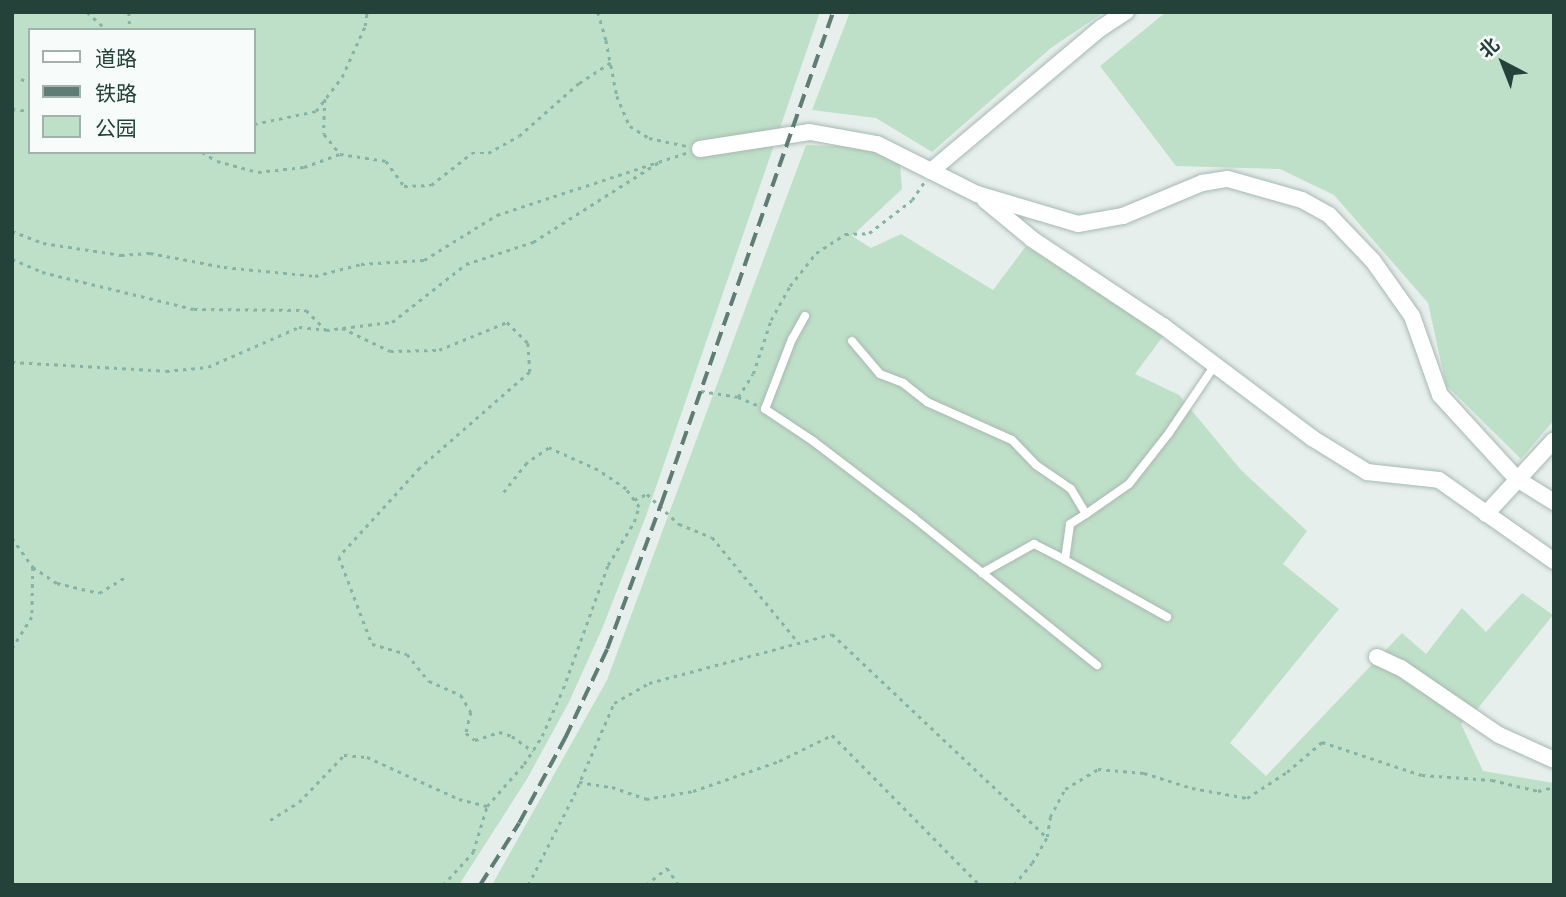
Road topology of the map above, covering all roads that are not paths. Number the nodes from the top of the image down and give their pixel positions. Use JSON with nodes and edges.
{"nodes":[{"id":1,"x":1126,"y":12,"type":"edge"},
{"id":2,"x":700,"y":149,"type":"road end"},
{"id":3,"x":932,"y":171,"type":"junction"},
{"id":4,"x":977,"y":194,"type":"junction"},
{"id":5,"x":805,"y":316,"type":"dead end"},
{"id":6,"x":852,"y":341,"type":"dead end"},
{"id":7,"x":1215,"y":365,"type":"junction"},
{"id":8,"x":1554,"y":440,"type":"edge"},
{"id":9,"x":1517,"y":479,"type":"junction"},
{"id":10,"x":1554,"y":502,"type":"edge"},
{"id":11,"x":1086,"y":514,"type":"junction"},
{"id":12,"x":1486,"y":514,"type":"junction"},
{"id":13,"x":1065,"y":559,"type":"junction"},
{"id":14,"x":1554,"y":561,"type":"edge"},
{"id":15,"x":982,"y":573,"type":"junction"},
{"id":16,"x":1167,"y":617,"type":"dead end"},
{"id":17,"x":1377,"y":657,"type":"dead end"},
{"id":18,"x":1097,"y":665,"type":"dead end"},
{"id":19,"x":1554,"y":760,"type":"edge"}],
"edges":[{"from":1,"to":3,"type":"street"},
{"from":2,"to":3,"type":"street"},
{"from":3,"to":4,"type":"street"},
{"from":4,"to":7,"type":"street"},
{"from":4,"to":9,"type":"street"},
{"from":5,"to":15,"type":"lane"},
{"from":6,"to":11,"type":"lane"},
{"from":7,"to":11,"type":"lane"},
{"from":7,"to":12,"type":"street"},
{"from":8,"to":9,"type":"street"},
{"from":9,"to":10,"type":"street"},
{"from":9,"to":12,"type":"street"},
{"from":11,"to":13,"type":"lane"},
{"from":12,"to":14,"type":"street"},
{"from":13,"to":15,"type":"lane"},
{"from":13,"to":16,"type":"lane"},
{"from":15,"to":18,"type":"lane"},
{"from":17,"to":19,"type":"street"}]}
